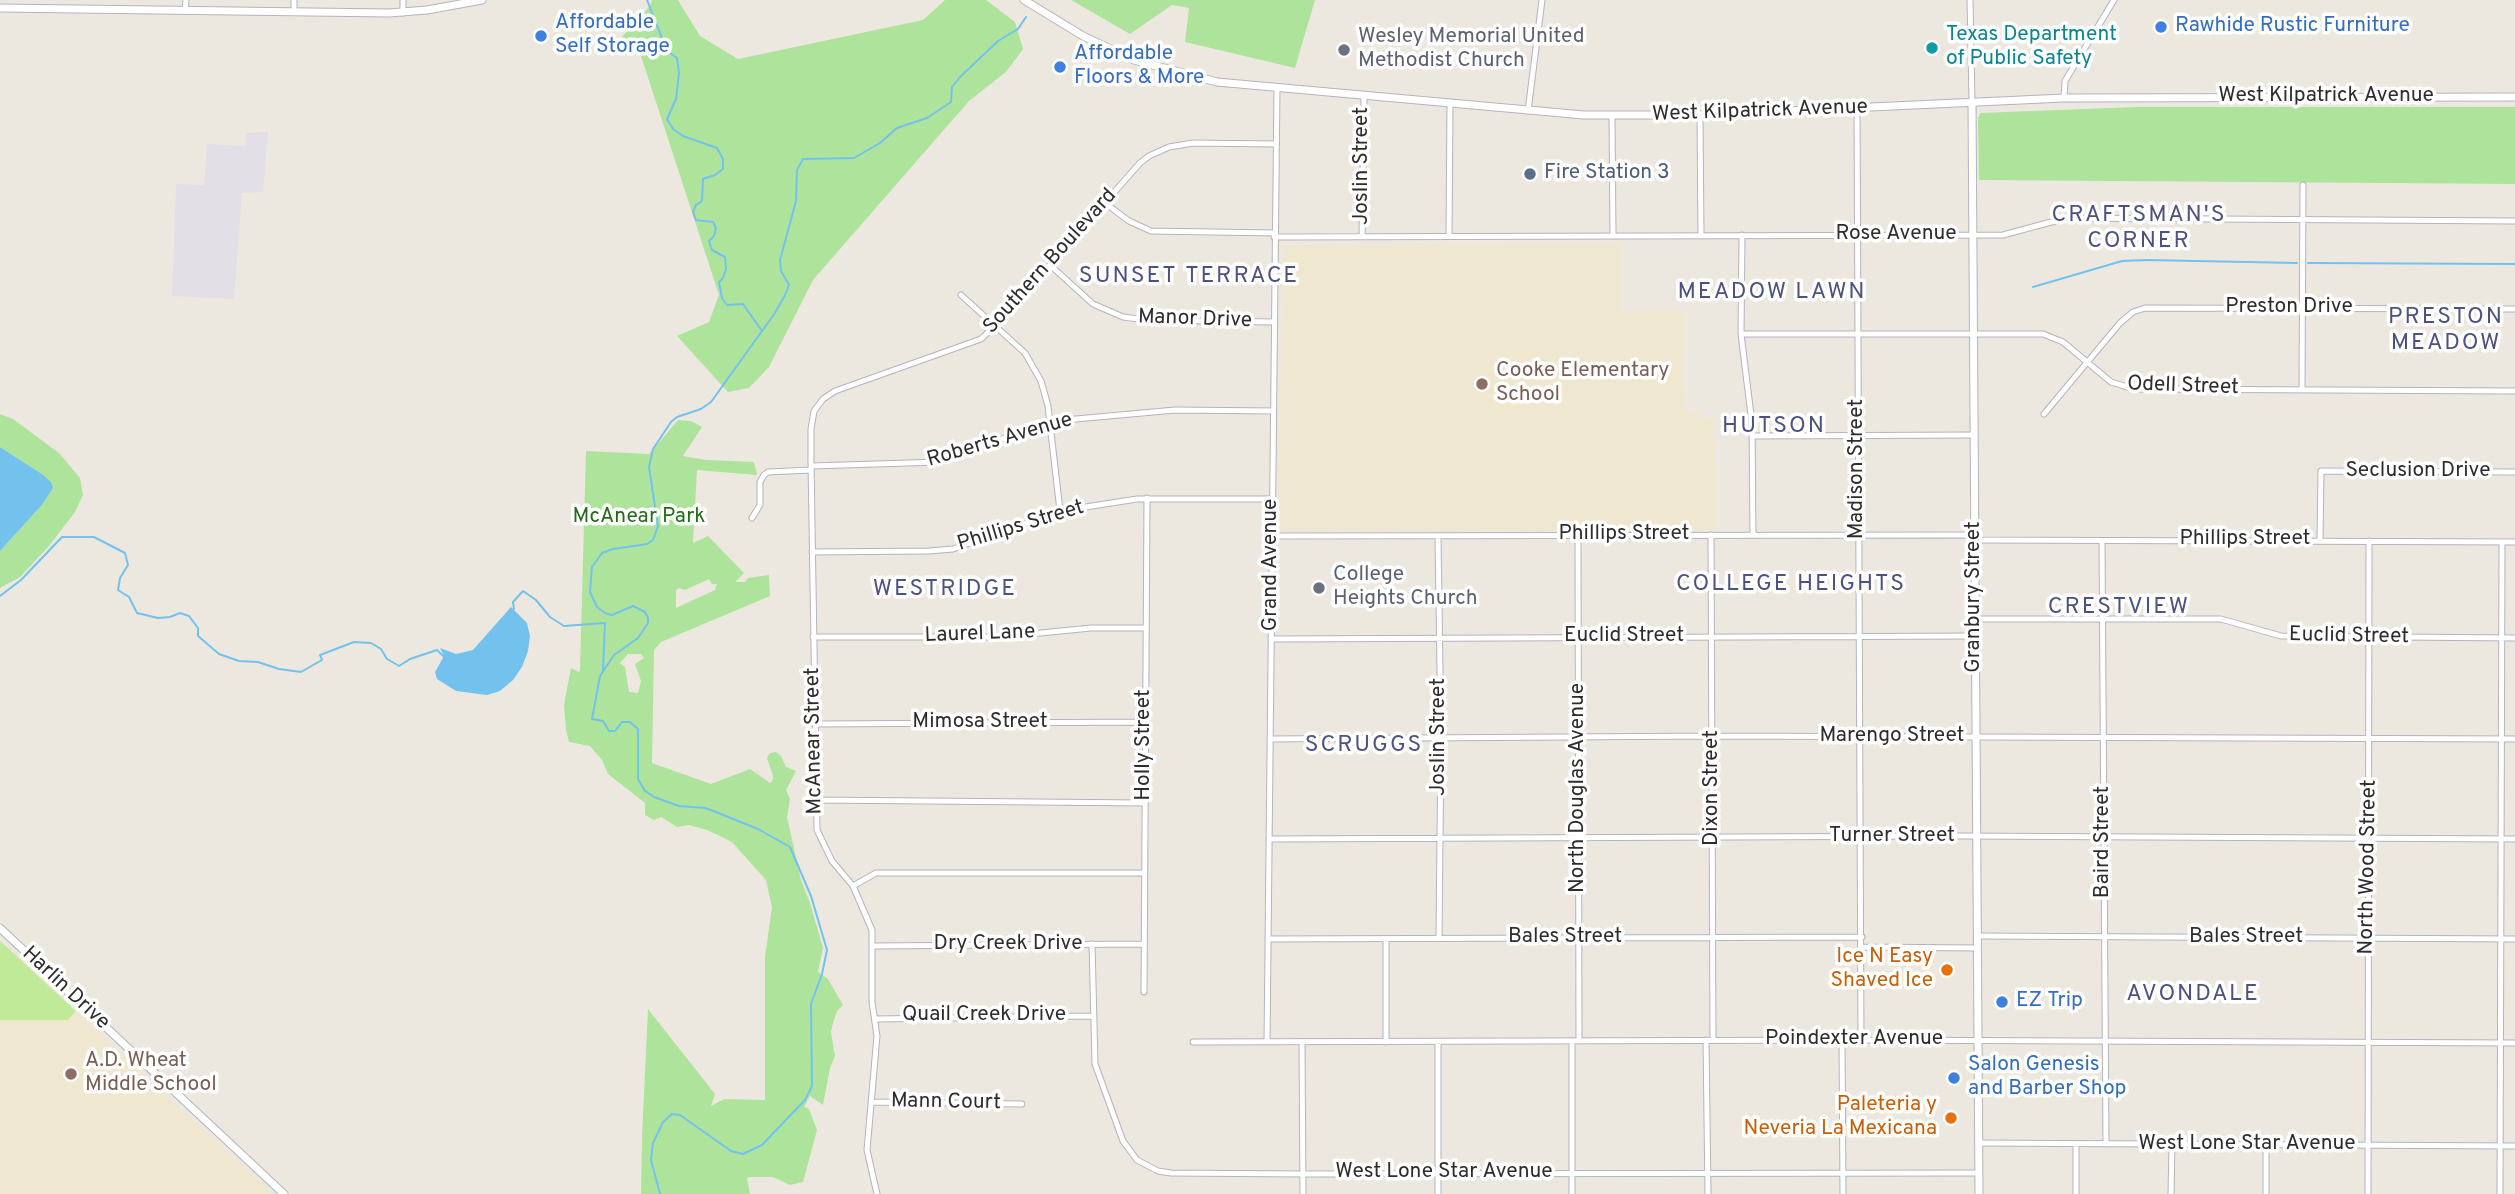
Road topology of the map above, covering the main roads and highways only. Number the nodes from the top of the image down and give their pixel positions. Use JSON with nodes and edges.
{"nodes":[{"id":1,"x":482,"y":0,"type":"edge"},
{"id":2,"x":1024,"y":0,"type":"edge"},
{"id":3,"x":0,"y":8,"type":"edge"},
{"id":4,"x":2515,"y":97,"type":"edge"},
{"id":5,"x":1972,"y":102,"type":"junction"},
{"id":6,"x":0,"y":928,"type":"edge"},
{"id":7,"x":284,"y":1194,"type":"edge"},
{"id":8,"x":1979,"y":1194,"type":"edge"}],
"edges":[{"from":1,"to":3,"type":"main road"},
{"from":2,"to":5,"type":"main road","name":"West Kilpatrick Avenue"},
{"from":4,"to":5,"type":"main road","name":"West Kilpatrick Avenue"},
{"from":5,"to":8,"type":"main road","name":"Granbury Street"},
{"from":6,"to":7,"type":"main road","name":"Harlin Drive"}]}
